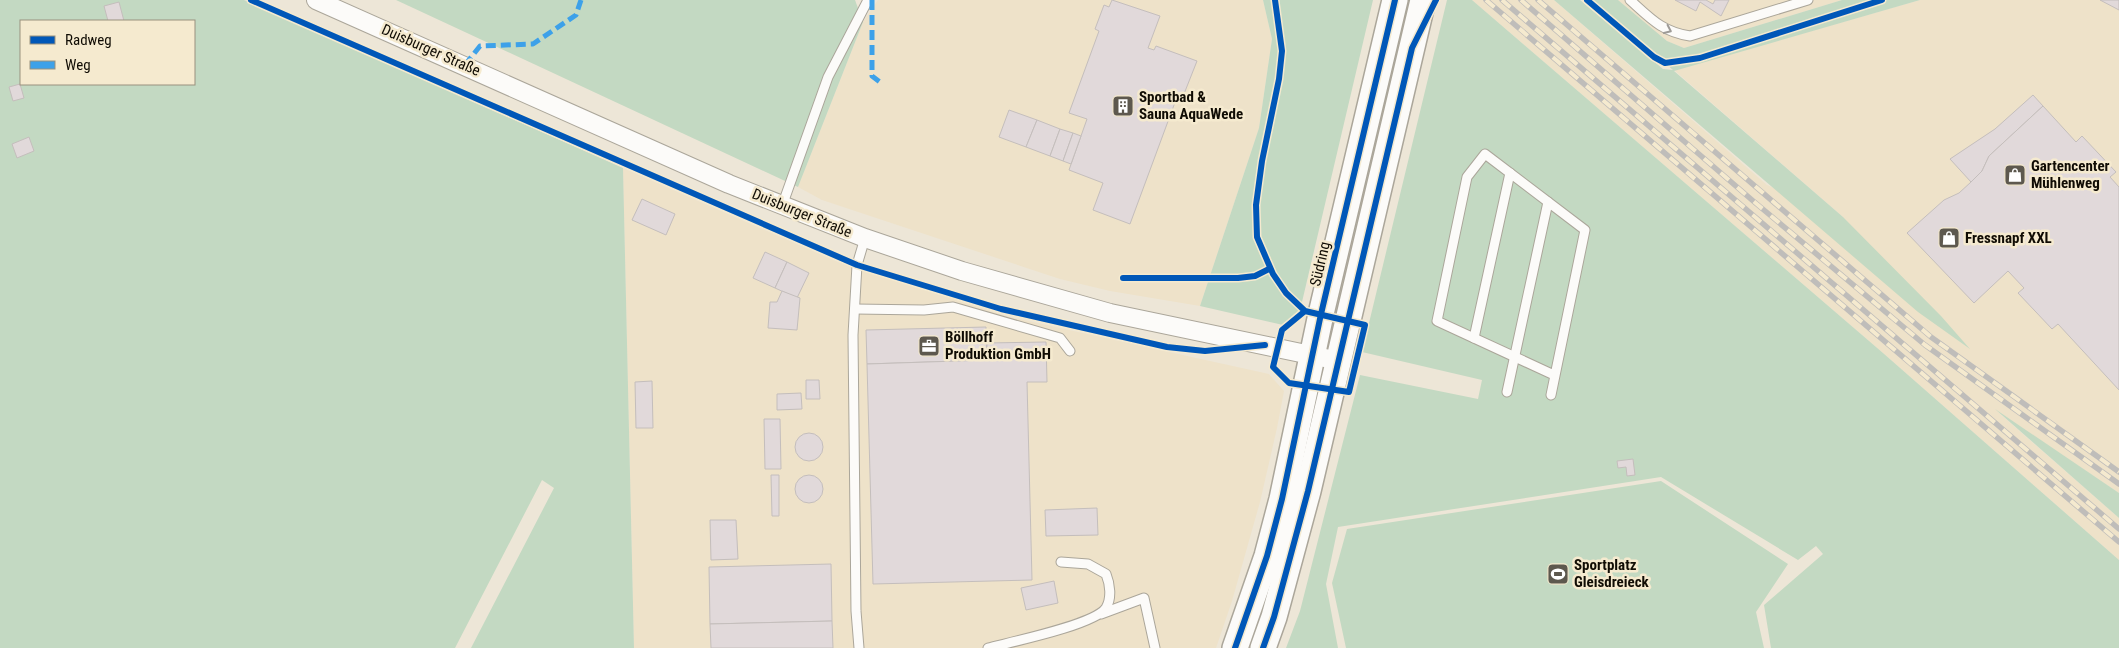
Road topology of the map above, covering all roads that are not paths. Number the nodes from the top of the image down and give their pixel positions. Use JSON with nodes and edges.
{"nodes":[{"id":1,"x":316,"y":0,"type":"edge"},
{"id":2,"x":868,"y":0,"type":"edge"},
{"id":3,"x":1395,"y":0,"type":"edge"},
{"id":4,"x":1423,"y":0,"type":"edge"},
{"id":5,"x":1630,"y":0,"type":"edge"},
{"id":6,"x":1808,"y":0,"type":"edge"},
{"id":7,"x":1510,"y":173,"type":"junction"},
{"id":8,"x":1548,"y":202,"type":"junction"},
{"id":9,"x":782,"y":206,"type":"junction"},
{"id":10,"x":865,"y":238,"type":"junction"},
{"id":11,"x":854,"y":309,"type":"junction"},
{"id":12,"x":1474,"y":338,"type":"junction"},
{"id":13,"x":1070,"y":351,"type":"dead end"},
{"id":14,"x":1312,"y":355,"type":"junction"},
{"id":15,"x":1515,"y":357,"type":"junction"},
{"id":16,"x":1339,"y":361,"type":"junction"},
{"id":17,"x":1554,"y":375,"type":"junction"},
{"id":18,"x":1507,"y":392,"type":"dead end"},
{"id":19,"x":1551,"y":395,"type":"dead end"},
{"id":20,"x":1061,"y":562,"type":"dead end"},
{"id":21,"x":1096,"y":616,"type":"junction"},
{"id":22,"x":859,"y":648,"type":"edge"},
{"id":23,"x":988,"y":648,"type":"edge"},
{"id":24,"x":1155,"y":648,"type":"edge"},
{"id":25,"x":1235,"y":648,"type":"edge"},
{"id":26,"x":1263,"y":648,"type":"edge"}],
"edges":[{"from":1,"to":9,"type":"street","name":"Duisburger Straße"},
{"from":2,"to":9,"type":"lane"},
{"from":3,"to":14,"type":"main road","name":"Südring"},
{"from":4,"to":16,"type":"main road"},
{"from":5,"to":6,"type":"lane","one_way":true},
{"from":7,"to":8,"type":"lane"},
{"from":7,"to":12,"type":"lane"},
{"from":7,"to":12,"type":"lane"},
{"from":8,"to":15,"type":"lane"},
{"from":8,"to":17,"type":"lane"},
{"from":9,"to":10,"type":"street","name":"Duisburger Straße"},
{"from":10,"to":11,"type":"lane"},
{"from":10,"to":14,"type":"street","name":"Duisburger Straße"},
{"from":11,"to":13,"type":"lane"},
{"from":11,"to":22,"type":"lane"},
{"from":12,"to":15,"type":"lane"},
{"from":14,"to":16,"type":"street"},
{"from":14,"to":25,"type":"main road","name":"Südring"},
{"from":15,"to":17,"type":"lane"},
{"from":15,"to":18,"type":"lane"},
{"from":16,"to":26,"type":"main road"},
{"from":17,"to":19,"type":"lane"},
{"from":20,"to":21,"type":"lane"},
{"from":21,"to":23,"type":"lane"},
{"from":21,"to":24,"type":"lane"}]}
